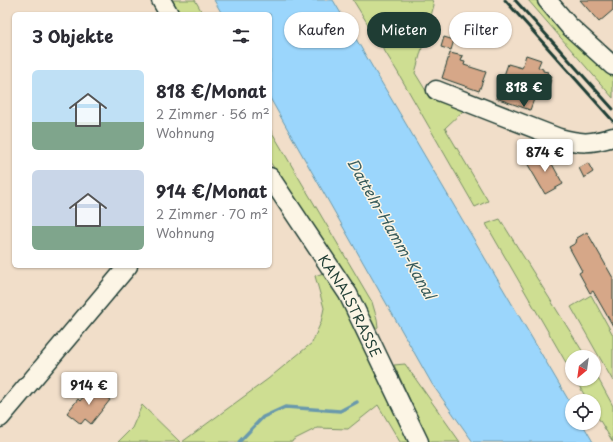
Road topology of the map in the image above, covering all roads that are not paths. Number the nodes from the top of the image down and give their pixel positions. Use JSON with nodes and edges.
{"nodes":[{"id":1,"x":161,"y":0,"type":"edge"},
{"id":2,"x":547,"y":0,"type":"edge"},
{"id":3,"x":168,"y":12,"type":"edge"},
{"id":4,"x":613,"y":66,"type":"edge"},
{"id":5,"x":436,"y":90,"type":"dead end"},
{"id":6,"x":613,"y":137,"type":"edge"},
{"id":7,"x":272,"y":180,"type":"edge"},
{"id":8,"x":126,"y":268,"type":"edge"},
{"id":9,"x":0,"y":418,"type":"edge"},
{"id":10,"x":419,"y":442,"type":"edge"}],
"edges":[{"from":1,"to":3,"type":"street"},
{"from":2,"to":4,"type":"street"},
{"from":5,"to":6,"type":"street"},
{"from":7,"to":10,"type":"street","name":"KANALSTRASSE"},
{"from":8,"to":9,"type":"street"}]}
